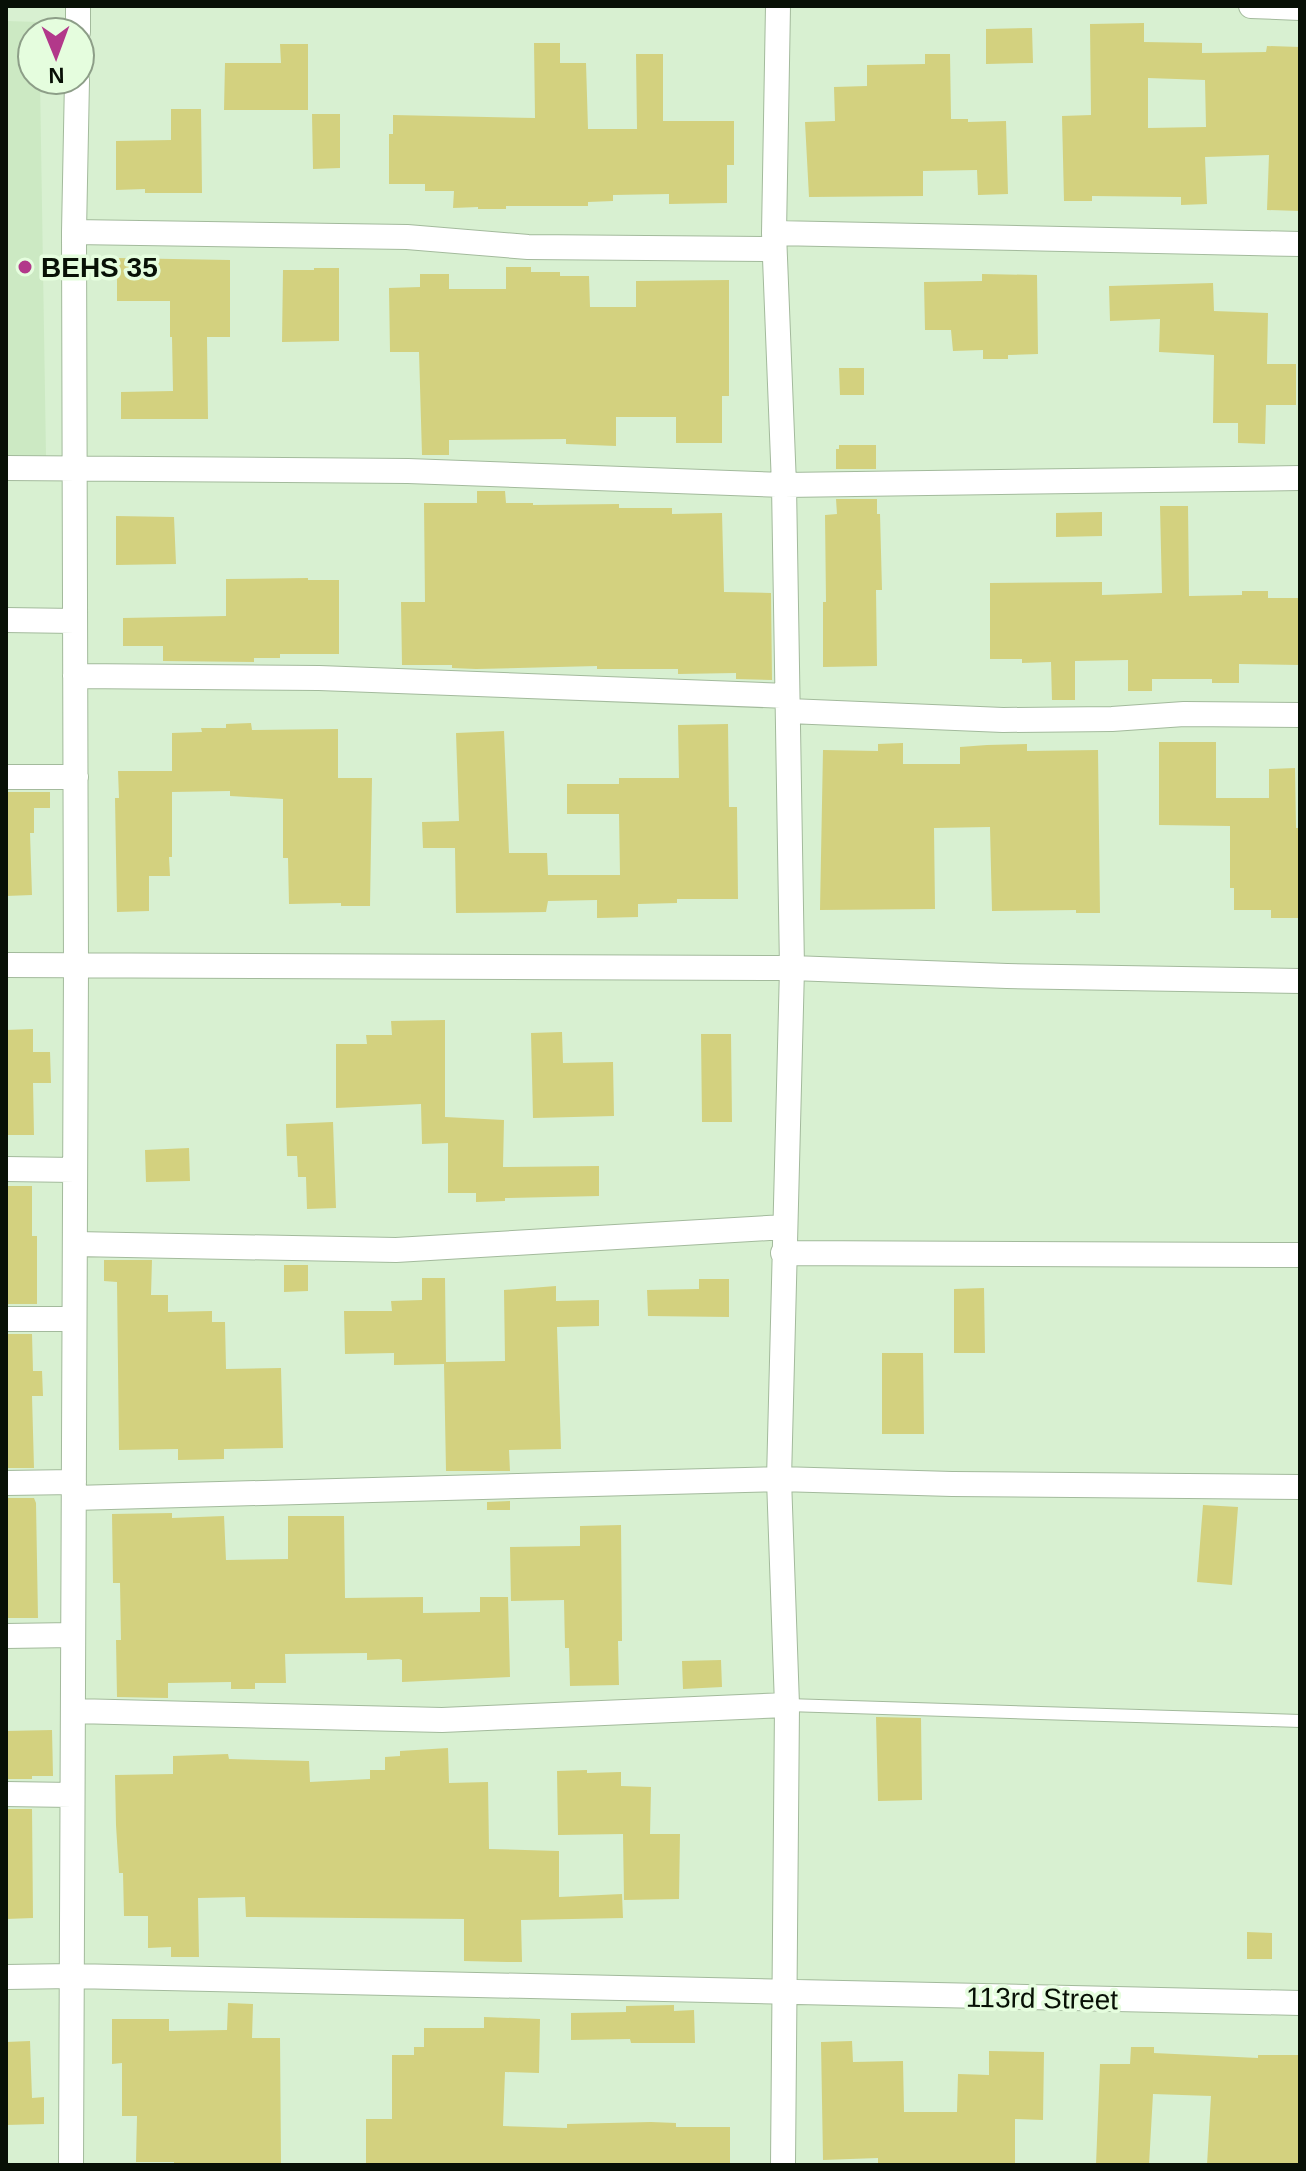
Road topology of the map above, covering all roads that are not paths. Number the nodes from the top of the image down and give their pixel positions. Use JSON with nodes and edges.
{"nodes":[{"id":1,"x":778,"y":6,"type":"edge"},
{"id":2,"x":1251,"y":6,"type":"edge"},
{"id":3,"x":1300,"y":8,"type":"edge"},
{"id":4,"x":77,"y":96,"type":"edge"},
{"id":5,"x":74,"y":232,"type":"junction"},
{"id":6,"x":774,"y":241,"type":"junction"},
{"id":7,"x":1300,"y":244,"type":"edge"},
{"id":8,"x":6,"y":468,"type":"edge"},
{"id":9,"x":76,"y":469,"type":"junction"},
{"id":10,"x":1300,"y":478,"type":"edge"},
{"id":11,"x":784,"y":485,"type":"junction"},
{"id":12,"x":6,"y":620,"type":"edge"},
{"id":13,"x":75,"y":621,"type":"junction"},
{"id":14,"x":75,"y":676,"type":"junction"},
{"id":15,"x":788,"y":704,"type":"junction"},
{"id":16,"x":1300,"y":715,"type":"edge"},
{"id":17,"x":6,"y":777,"type":"edge"},
{"id":18,"x":76,"y":777,"type":"junction"},
{"id":19,"x":6,"y":965,"type":"edge"},
{"id":20,"x":76,"y":966,"type":"junction"},
{"id":21,"x":792,"y":968,"type":"junction"},
{"id":22,"x":1300,"y":981,"type":"edge"},
{"id":23,"x":6,"y":1169,"type":"edge"},
{"id":24,"x":75,"y":1170,"type":"junction"},
{"id":25,"x":785,"y":1227,"type":"junction"},
{"id":26,"x":75,"y":1244,"type":"junction"},
{"id":27,"x":783,"y":1253,"type":"junction"},
{"id":28,"x":1300,"y":1255,"type":"edge"},
{"id":29,"x":6,"y":1319,"type":"edge"},
{"id":30,"x":74,"y":1319,"type":"junction"},
{"id":31,"x":779,"y":1479,"type":"junction"},
{"id":32,"x":6,"y":1483,"type":"edge"},
{"id":33,"x":1300,"y":1487,"type":"edge"},
{"id":34,"x":74,"y":1490,"type":"junction"},
{"id":35,"x":73,"y":1635,"type":"junction"},
{"id":36,"x":6,"y":1636,"type":"edge"},
{"id":37,"x":787,"y":1705,"type":"junction"},
{"id":38,"x":74,"y":1711,"type":"junction"},
{"id":39,"x":1300,"y":1721,"type":"edge"},
{"id":40,"x":6,"y":1794,"type":"edge"},
{"id":41,"x":72,"y":1795,"type":"junction"},
{"id":42,"x":72,"y":1976,"type":"junction"},
{"id":43,"x":6,"y":1977,"type":"edge"},
{"id":44,"x":783,"y":1993,"type":"junction"},
{"id":45,"x":1300,"y":2003,"type":"edge"},
{"id":46,"x":71,"y":2165,"type":"edge"},
{"id":47,"x":783,"y":2165,"type":"edge"}],
"edges":[{"from":1,"to":6,"type":"street"},
{"from":2,"to":3,"type":"street"},
{"from":4,"to":5,"type":"street"},
{"from":5,"to":6,"type":"street"},
{"from":5,"to":9,"type":"street"},
{"from":6,"to":7,"type":"street"},
{"from":6,"to":11,"type":"street"},
{"from":8,"to":9,"type":"street"},
{"from":9,"to":11,"type":"street"},
{"from":9,"to":13,"type":"street"},
{"from":10,"to":11,"type":"street"},
{"from":11,"to":15,"type":"street"},
{"from":12,"to":13,"type":"street"},
{"from":13,"to":14,"type":"street"},
{"from":14,"to":15,"type":"street"},
{"from":14,"to":18,"type":"street"},
{"from":15,"to":16,"type":"street"},
{"from":15,"to":21,"type":"street"},
{"from":17,"to":18,"type":"street"},
{"from":18,"to":20,"type":"street"},
{"from":19,"to":20,"type":"street"},
{"from":20,"to":21,"type":"street"},
{"from":20,"to":24,"type":"street"},
{"from":21,"to":22,"type":"street"},
{"from":21,"to":25,"type":"street"},
{"from":23,"to":24,"type":"street"},
{"from":24,"to":26,"type":"street"},
{"from":25,"to":26,"type":"street"},
{"from":25,"to":27,"type":"street"},
{"from":26,"to":30,"type":"street"},
{"from":27,"to":28,"type":"street"},
{"from":27,"to":31,"type":"street"},
{"from":29,"to":30,"type":"street"},
{"from":30,"to":34,"type":"street"},
{"from":31,"to":33,"type":"street"},
{"from":31,"to":34,"type":"street"},
{"from":31,"to":37,"type":"street"},
{"from":32,"to":34,"type":"street"},
{"from":34,"to":35,"type":"street"},
{"from":35,"to":36,"type":"street"},
{"from":35,"to":38,"type":"street"},
{"from":37,"to":38,"type":"street"},
{"from":37,"to":39,"type":"lane"},
{"from":37,"to":44,"type":"street"},
{"from":38,"to":41,"type":"street"},
{"from":40,"to":41,"type":"street"},
{"from":41,"to":42,"type":"street"},
{"from":42,"to":43,"type":"street","name":"113rd Street"},
{"from":42,"to":44,"type":"street","name":"113rd Street"},
{"from":42,"to":46,"type":"street"},
{"from":44,"to":45,"type":"street","name":"113rd Street"},
{"from":44,"to":47,"type":"street"}]}
